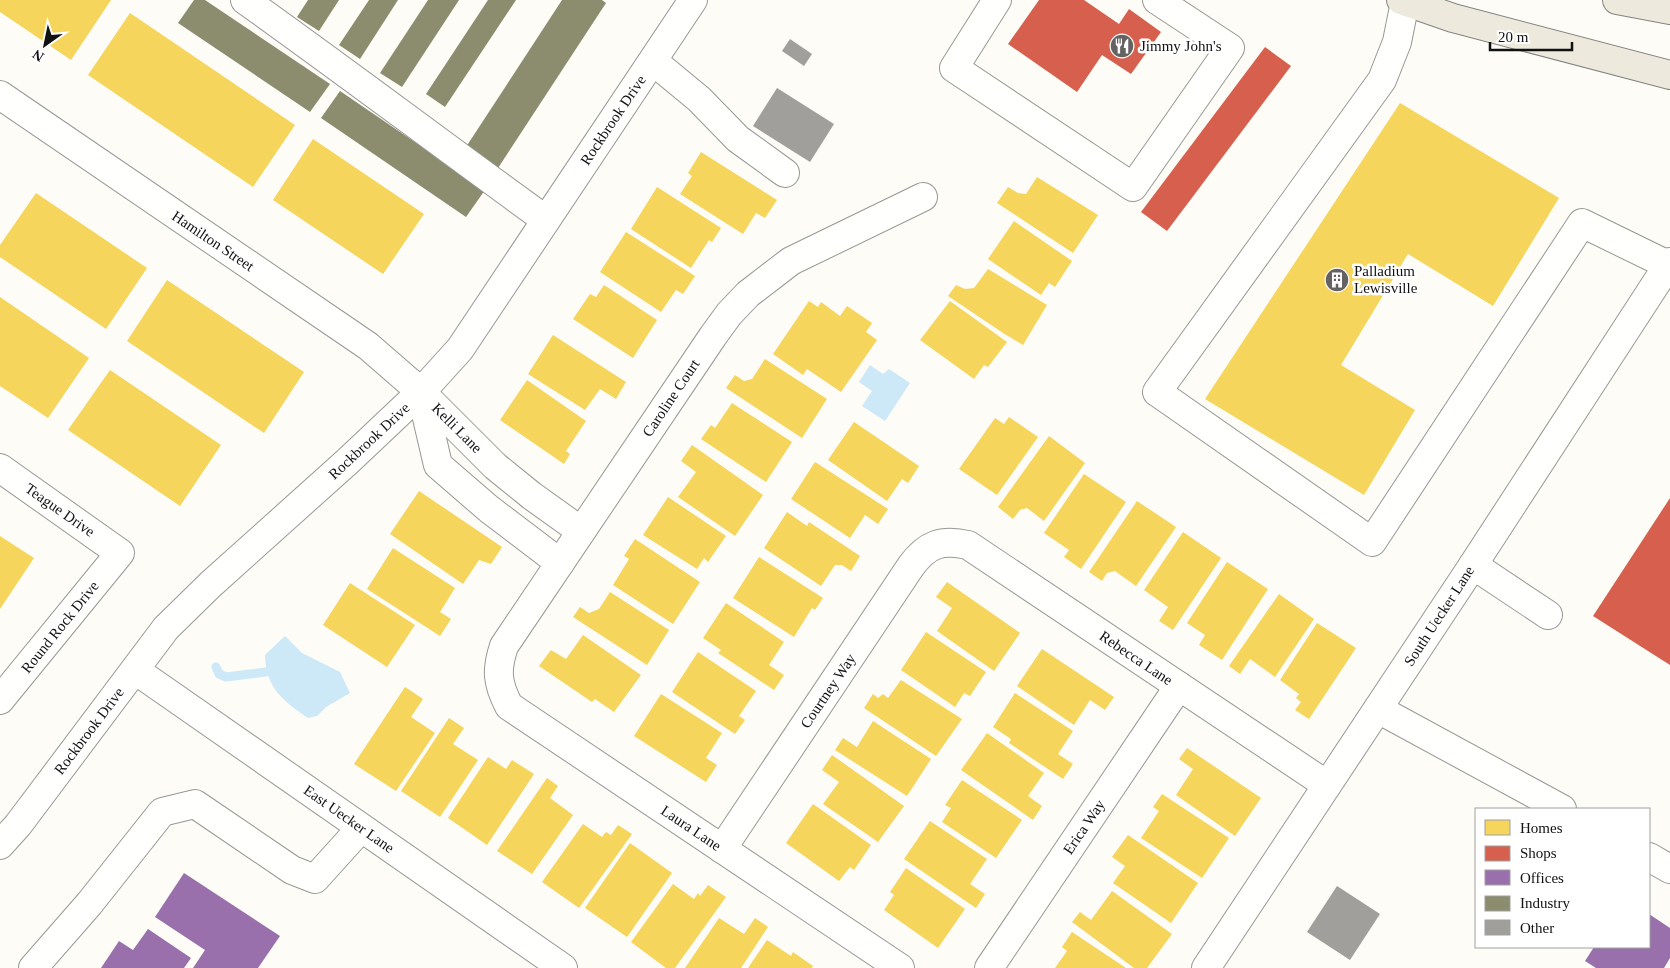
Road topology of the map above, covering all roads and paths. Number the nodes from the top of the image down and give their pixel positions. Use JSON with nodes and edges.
{"nodes":[{"id":1,"x":244,"y":0,"type":"edge"},
{"id":2,"x":694,"y":0,"type":"edge"},
{"id":3,"x":997,"y":0,"type":"edge"},
{"id":4,"x":1617,"y":0,"type":"edge"},
{"id":5,"x":1403,"y":1,"type":"edge"},
{"id":6,"x":1162,"y":2,"type":"edge"},
{"id":7,"x":1670,"y":10,"type":"edge"},
{"id":8,"x":653,"y":61,"type":"junction"},
{"id":9,"x":1670,"y":75,"type":"edge"},
{"id":10,"x":0,"y":95,"type":"edge"},
{"id":11,"x":785,"y":173,"type":"dead end"},
{"id":12,"x":923,"y":197,"type":"dead end"},
{"id":13,"x":546,"y":220,"type":"junction"},
{"id":14,"x":1669,"y":264,"type":"edge"},
{"id":15,"x":420,"y":392,"type":"junction"},
{"id":16,"x":0,"y":468,"type":"edge"},
{"id":17,"x":581,"y":531,"type":"junction"},
{"id":18,"x":942,"y":543,"type":"joint"},
{"id":19,"x":120,"y":553,"type":"joint"},
{"id":20,"x":560,"y":563,"type":"junction"},
{"id":21,"x":1473,"y":565,"type":"junction"},
{"id":22,"x":1548,"y":615,"type":"dead end"},
{"id":23,"x":135,"y":670,"type":"junction"},
{"id":24,"x":498,"y":676,"type":"joint"},
{"id":25,"x":1178,"y":686,"type":"junction"},
{"id":26,"x":0,"y":700,"type":"edge"},
{"id":27,"x":1378,"y":708,"type":"junction"},
{"id":28,"x":1327,"y":785,"type":"junction"},
{"id":29,"x":1560,"y":808,"type":"edge"},
{"id":30,"x":361,"y":828,"type":"junction"},
{"id":31,"x":0,"y":845,"type":"edge"},
{"id":32,"x":722,"y":849,"type":"junction"},
{"id":33,"x":1650,"y":858,"type":"edge"},
{"id":34,"x":1670,"y":869,"type":"edge"},
{"id":35,"x":33,"y":968,"type":"edge"},
{"id":36,"x":563,"y":968,"type":"edge"},
{"id":37,"x":900,"y":968,"type":"edge"},
{"id":38,"x":990,"y":968,"type":"edge"},
{"id":39,"x":1206,"y":968,"type":"edge"}],
"edges":[{"from":1,"to":13,"type":"street"},
{"from":2,"to":8,"type":"street","name":"Rockbrook Drive"},
{"from":3,"to":6,"type":"street"},
{"from":4,"to":7,"type":"main road"},
{"from":5,"to":9,"type":"main road"},
{"from":5,"to":14,"type":"street"},
{"from":8,"to":11,"type":"street"},
{"from":8,"to":13,"type":"street","name":"Rockbrook Drive"},
{"from":10,"to":15,"type":"street","name":"Hamilton Street"},
{"from":12,"to":17,"type":"street","name":"Caroline Court"},
{"from":13,"to":15,"type":"street","name":"Rockbrook Drive"},
{"from":14,"to":21,"type":"street","name":"South Uecker Lane"},
{"from":15,"to":17,"type":"street","name":"Kelli Lane"},
{"from":15,"to":20,"type":"street","name":"Kelli Lane"},
{"from":15,"to":23,"type":"street","name":"Rockbrook Drive"},
{"from":16,"to":19,"type":"street","name":"Teague Drive"},
{"from":17,"to":20,"type":"street","name":"Caroline Court"},
{"from":18,"to":25,"type":"street","name":"Rebecca Lane"},
{"from":18,"to":32,"type":"street","name":"Courtney Way"},
{"from":19,"to":26,"type":"street","name":"Round Rock Drive"},
{"from":20,"to":24,"type":"street","name":"Caroline Court"},
{"from":21,"to":22,"type":"street"},
{"from":21,"to":27,"type":"street","name":"South Uecker Lane"},
{"from":23,"to":30,"type":"street","name":"East Uecker Lane"},
{"from":23,"to":31,"type":"street","name":"Rockbrook Drive"},
{"from":24,"to":32,"type":"street","name":"Laura Lane"},
{"from":25,"to":28,"type":"street","name":"Rebecca Lane"},
{"from":25,"to":38,"type":"street","name":"Erica Way"},
{"from":27,"to":28,"type":"street","name":"South Uecker Lane"},
{"from":27,"to":29,"type":"street"},
{"from":28,"to":39,"type":"street","name":"South Uecker Lane"},
{"from":30,"to":35,"type":"street"},
{"from":30,"to":36,"type":"street","name":"East Uecker Lane"},
{"from":32,"to":37,"type":"street","name":"Laura Lane"},
{"from":33,"to":34,"type":"street"}]}
